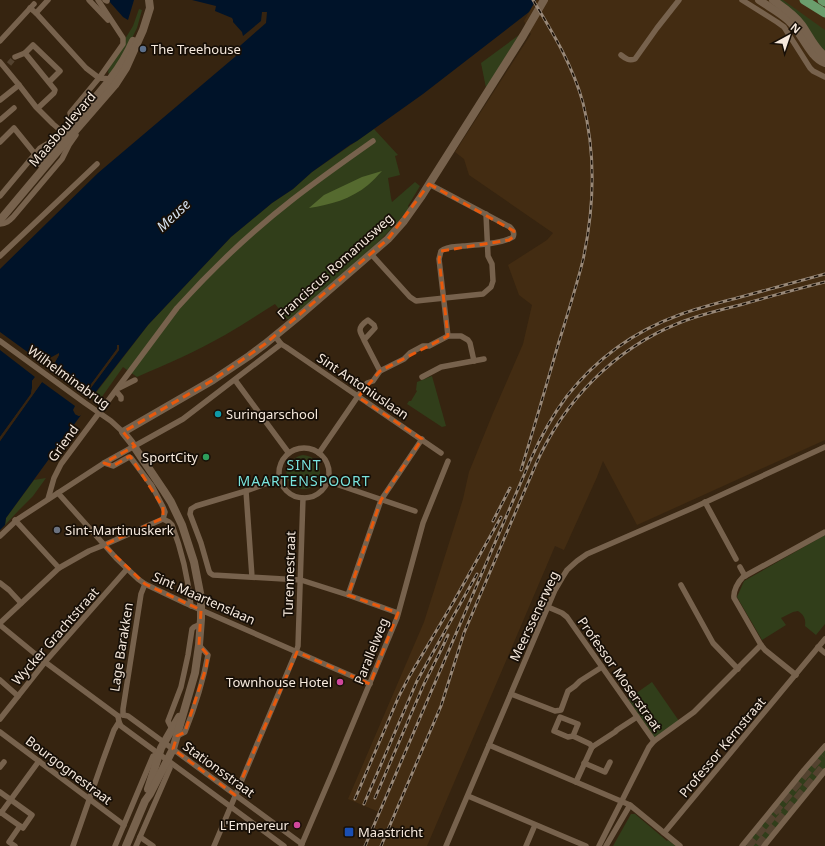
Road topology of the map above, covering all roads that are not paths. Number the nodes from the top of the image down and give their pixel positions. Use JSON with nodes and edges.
{"nodes":[{"id":1,"x":48,"y":0,"type":"edge"},
{"id":2,"x":89,"y":0,"type":"edge"},
{"id":3,"x":98,"y":0,"type":"edge"},
{"id":4,"x":544,"y":0,"type":"edge"},
{"id":5,"x":679,"y":0,"type":"edge"},
{"id":6,"x":742,"y":0,"type":"edge"},
{"id":7,"x":759,"y":0,"type":"edge"},
{"id":8,"x":773,"y":0,"type":"edge"},
{"id":9,"x":804,"y":0,"type":"edge"},
{"id":10,"x":822,"y":0,"type":"edge"},
{"id":11,"x":149,"y":1,"type":"edge"},
{"id":12,"x":825,"y":2,"type":"edge"},
{"id":13,"x":31,"y":4,"type":"edge"},
{"id":14,"x":38,"y":11,"type":"junction"},
{"id":15,"x":825,"y":13,"type":"edge"},
{"id":16,"x":117,"y":28,"type":"junction"},
{"id":17,"x":0,"y":41,"type":"edge"},
{"id":18,"x":132,"y":49,"type":"junction"},
{"id":19,"x":25,"y":53,"type":"junction"},
{"id":20,"x":621,"y":55,"type":"dead end"},
{"id":21,"x":825,"y":56,"type":"edge"},
{"id":22,"x":15,"y":57,"type":"tunnel mouth"},
{"id":23,"x":825,"y":63,"type":"edge"},
{"id":24,"x":4,"y":65,"type":"edge"},
{"id":25,"x":825,"y":77,"type":"edge"},
{"id":26,"x":99,"y":78,"type":"junction"},
{"id":27,"x":110,"y":79,"type":"junction"},
{"id":28,"x":49,"y":82,"type":"junction"},
{"id":29,"x":19,"y":85,"type":"junction"},
{"id":30,"x":0,"y":100,"type":"edge"},
{"id":31,"x":37,"y":107,"type":"junction"},
{"id":32,"x":14,"y":108,"type":"dead end"},
{"id":33,"x":0,"y":120,"type":"edge"},
{"id":34,"x":77,"y":124,"type":"junction"},
{"id":35,"x":66,"y":136,"type":"junction"},
{"id":36,"x":373,"y":141,"type":"dead end"},
{"id":37,"x":0,"y":142,"type":"edge"},
{"id":38,"x":35,"y":154,"type":"junction"},
{"id":39,"x":97,"y":164,"type":"dead end"},
{"id":40,"x":429,"y":184,"type":"junction"},
{"id":41,"x":0,"y":196,"type":"edge"},
{"id":42,"x":486,"y":214,"type":"junction"},
{"id":43,"x":0,"y":219,"type":"edge"},
{"id":44,"x":487,"y":244,"type":"junction"},
{"id":45,"x":371,"y":254,"type":"junction"},
{"id":46,"x":0,"y":256,"type":"edge"},
{"id":47,"x":443,"y":298,"type":"junction"},
{"id":48,"x":275,"y":336,"type":"junction"},
{"id":49,"x":448,"y":336,"type":"junction"},
{"id":50,"x":0,"y":340,"type":"edge"},
{"id":51,"x":364,"y":340,"type":"dead end"},
{"id":52,"x":281,"y":344,"type":"junction"},
{"id":53,"x":484,"y":359,"type":"dead end"},
{"id":54,"x":474,"y":361,"type":"junction"},
{"id":55,"x":380,"y":370,"type":"junction"},
{"id":56,"x":422,"y":377,"type":"dead end"},
{"id":57,"x":135,"y":380,"type":"dead end"},
{"id":58,"x":235,"y":380,"type":"junction"},
{"id":59,"x":117,"y":390,"type":"junction"},
{"id":60,"x":358,"y":397,"type":"junction"},
{"id":61,"x":121,"y":399,"type":"dead end"},
{"id":62,"x":123,"y":432,"type":"junction"},
{"id":63,"x":422,"y":439,"type":"junction"},
{"id":64,"x":825,"y":447,"type":"edge"},
{"id":65,"x":288,"y":452,"type":"junction"},
{"id":66,"x":319,"y":452,"type":"junction"},
{"id":67,"x":441,"y":453,"type":"dead end"},
{"id":68,"x":103,"y":461,"type":"junction"},
{"id":69,"x":448,"y":461,"type":"dead end"},
{"id":70,"x":279,"y":479,"type":"junction"},
{"id":71,"x":328,"y":481,"type":"junction"},
{"id":72,"x":246,"y":491,"type":"junction"},
{"id":73,"x":58,"y":493,"type":"junction"},
{"id":74,"x":303,"y":498,"type":"junction"},
{"id":75,"x":48,"y":499,"type":"junction"},
{"id":76,"x":381,"y":500,"type":"junction"},
{"id":77,"x":705,"y":502,"type":"junction"},
{"id":78,"x":415,"y":511,"type":"dead end"},
{"id":79,"x":163,"y":519,"type":"junction"},
{"id":80,"x":15,"y":520,"type":"junction"},
{"id":81,"x":825,"y":532,"type":"edge"},
{"id":82,"x":0,"y":536,"type":"edge"},
{"id":83,"x":104,"y":545,"type":"junction"},
{"id":84,"x":736,"y":559,"type":"dead end"},
{"id":85,"x":740,"y":567,"type":"dead end"},
{"id":86,"x":59,"y":568,"type":"junction"},
{"id":87,"x":127,"y":569,"type":"junction"},
{"id":88,"x":745,"y":576,"type":"junction"},
{"id":89,"x":252,"y":577,"type":"junction"},
{"id":90,"x":300,"y":580,"type":"junction"},
{"id":91,"x":0,"y":583,"type":"edge"},
{"id":92,"x":145,"y":584,"type":"junction"},
{"id":93,"x":681,"y":585,"type":"dead end"},
{"id":94,"x":348,"y":595,"type":"junction"},
{"id":95,"x":21,"y":603,"type":"junction"},
{"id":96,"x":191,"y":606,"type":"junction"},
{"id":97,"x":548,"y":607,"type":"junction"},
{"id":98,"x":201,"y":610,"type":"junction"},
{"id":99,"x":398,"y":613,"type":"junction"},
{"id":100,"x":0,"y":624,"type":"edge"},
{"id":101,"x":201,"y":624,"type":"junction"},
{"id":102,"x":825,"y":639,"type":"edge"},
{"id":103,"x":199,"y":644,"type":"junction"},
{"id":104,"x":761,"y":645,"type":"junction"},
{"id":105,"x":818,"y":647,"type":"junction"},
{"id":106,"x":296,"y":652,"type":"junction"},
{"id":107,"x":825,"y":653,"type":"edge"},
{"id":108,"x":45,"y":662,"type":"junction"},
{"id":109,"x":602,"y":667,"type":"junction"},
{"id":110,"x":738,"y":669,"type":"junction"},
{"id":111,"x":796,"y":675,"type":"junction"},
{"id":112,"x":0,"y":680,"type":"edge"},
{"id":113,"x":370,"y":684,"type":"junction"},
{"id":114,"x":511,"y":694,"type":"junction"},
{"id":115,"x":18,"y":696,"type":"junction"},
{"id":116,"x":120,"y":717,"type":"junction"},
{"id":117,"x":636,"y":717,"type":"junction"},
{"id":118,"x":0,"y":719,"type":"edge"},
{"id":119,"x":0,"y":732,"type":"edge"},
{"id":120,"x":174,"y":732,"type":"junction"},
{"id":121,"x":573,"y":736,"type":"dead end"},
{"id":122,"x":654,"y":741,"type":"junction"},
{"id":123,"x":164,"y":742,"type":"junction"},
{"id":124,"x":489,"y":745,"type":"junction"},
{"id":125,"x":825,"y":746,"type":"edge"},
{"id":126,"x":592,"y":747,"type":"junction"},
{"id":127,"x":173,"y":749,"type":"junction"},
{"id":128,"x":159,"y":754,"type":"junction"},
{"id":129,"x":168,"y":760,"type":"junction"},
{"id":130,"x":39,"y":761,"type":"junction"},
{"id":131,"x":4,"y":762,"type":"dead end"},
{"id":132,"x":610,"y":762,"type":"dead end"},
{"id":133,"x":584,"y":763,"type":"junction"},
{"id":134,"x":0,"y":767,"type":"edge"},
{"id":135,"x":825,"y":771,"type":"edge"},
{"id":136,"x":576,"y":782,"type":"junction"},
{"id":137,"x":0,"y":792,"type":"edge"},
{"id":138,"x":236,"y":795,"type":"junction"},
{"id":139,"x":468,"y":796,"type":"junction"},
{"id":140,"x":89,"y":799,"type":"junction"},
{"id":141,"x":11,"y":800,"type":"junction"},
{"id":142,"x":145,"y":801,"type":"junction"},
{"id":143,"x":621,"y":801,"type":"junction"},
{"id":144,"x":630,"y":805,"type":"junction"},
{"id":145,"x":231,"y":806,"type":"junction"},
{"id":146,"x":1,"y":812,"type":"edge"},
{"id":147,"x":124,"y":825,"type":"junction"},
{"id":148,"x":535,"y":825,"type":"junction"},
{"id":149,"x":20,"y":826,"type":"junction"},
{"id":150,"x":664,"y":833,"type":"junction"},
{"id":151,"x":140,"y":837,"type":"junction"},
{"id":152,"x":8,"y":844,"type":"edge"},
{"id":153,"x":301,"y":845,"type":"edge"},
{"id":154,"x":15,"y":846,"type":"edge"},
{"id":155,"x":73,"y":846,"type":"edge"},
{"id":156,"x":115,"y":846,"type":"edge"},
{"id":157,"x":126,"y":846,"type":"edge"},
{"id":158,"x":136,"y":846,"type":"edge"},
{"id":159,"x":153,"y":846,"type":"edge"},
{"id":160,"x":214,"y":846,"type":"edge"},
{"id":161,"x":284,"y":846,"type":"edge"},
{"id":162,"x":446,"y":846,"type":"edge"},
{"id":163,"x":526,"y":846,"type":"edge"},
{"id":164,"x":586,"y":846,"type":"edge"},
{"id":165,"x":599,"y":846,"type":"edge"},
{"id":166,"x":606,"y":846,"type":"edge"},
{"id":167,"x":680,"y":846,"type":"edge"},
{"id":168,"x":742,"y":846,"type":"edge"},
{"id":169,"x":764,"y":846,"type":"edge"}],
"edges":[{"from":1,"to":14,"type":"street"},
{"from":2,"to":16,"type":"street"},
{"from":3,"to":16,"type":"street"},
{"from":4,"to":40,"type":"street","name":"Franciscus Romanusweg"},
{"from":5,"to":20,"type":"street"},
{"from":6,"to":25,"type":"street"},
{"from":7,"to":23,"type":"street"},
{"from":8,"to":21,"type":"street"},
{"from":9,"to":15,"type":"main road"},
{"from":10,"to":12,"type":"main road"},
{"from":11,"to":18,"type":"street"},
{"from":13,"to":14,"type":"street"},
{"from":13,"to":17,"type":"street"},
{"from":14,"to":26,"type":"street"},
{"from":16,"to":26,"type":"street"},
{"from":18,"to":27,"type":"street","name":"Maasboulevard"},
{"from":18,"to":34,"type":"street","name":"Maasboulevard"},
{"from":19,"to":22,"type":"street"},
{"from":19,"to":28,"type":"street"},
{"from":19,"to":28,"type":"street"},
{"from":24,"to":29,"type":"street"},
{"from":26,"to":27,"type":"street"},
{"from":26,"to":34,"type":"street"},
{"from":27,"to":34,"type":"street","name":"Maasboulevard"},
{"from":28,"to":31,"type":"street"},
{"from":29,"to":30,"type":"street"},
{"from":29,"to":31,"type":"street"},
{"from":31,"to":35,"type":"street"},
{"from":32,"to":33,"type":"street"},
{"from":34,"to":35,"type":"street","name":"Maasboulevard"},
{"from":34,"to":43,"type":"street"},
{"from":35,"to":38,"type":"street"},
{"from":35,"to":43,"type":"street","name":"Maasboulevard"},
{"from":36,"to":59,"type":"street","name":"Griend"},
{"from":37,"to":38,"type":"street"},
{"from":38,"to":41,"type":"street"},
{"from":39,"to":46,"type":"street"},
{"from":40,"to":42,"type":"street"},
{"from":40,"to":45,"type":"street","name":"Franciscus Romanusweg"},
{"from":42,"to":44,"type":"street"},
{"from":42,"to":44,"type":"street"},
{"from":44,"to":47,"type":"street"},
{"from":44,"to":47,"type":"street"},
{"from":45,"to":47,"type":"street"},
{"from":45,"to":48,"type":"street","name":"Franciscus Romanusweg"},
{"from":47,"to":49,"type":"street"},
{"from":48,"to":52,"type":"street","name":"Sint Antoniuslaan"},
{"from":48,"to":62,"type":"street","name":"Franciscus Romanusweg"},
{"from":49,"to":54,"type":"street"},
{"from":49,"to":55,"type":"street"},
{"from":50,"to":62,"type":"street","name":"Wilhelminabrug"},
{"from":51,"to":55,"type":"street"},
{"from":52,"to":58,"type":"street"},
{"from":52,"to":60,"type":"street","name":"Sint Antoniuslaan"},
{"from":53,"to":54,"type":"street"},
{"from":54,"to":56,"type":"street"},
{"from":55,"to":60,"type":"street"},
{"from":57,"to":59,"type":"street"},
{"from":58,"to":65,"type":"street"},
{"from":58,"to":68,"type":"street"},
{"from":59,"to":61,"type":"street"},
{"from":59,"to":75,"type":"street","name":"Griend"},
{"from":60,"to":63,"type":"street","name":"Sint Antoniuslaan"},
{"from":60,"to":66,"type":"street"},
{"from":62,"to":98,"type":"street"},
{"from":63,"to":67,"type":"street","name":"Sint Antoniuslaan"},
{"from":63,"to":76,"type":"street"},
{"from":64,"to":77,"type":"street","name":"Meerssenerweg"},
{"from":65,"to":66,"type":"street"},
{"from":65,"to":70,"type":"street"},
{"from":66,"to":71,"type":"street"},
{"from":68,"to":73,"type":"street"},
{"from":68,"to":79,"type":"street"},
{"from":69,"to":99,"type":"street","name":"Parallelweg"},
{"from":70,"to":72,"type":"street"},
{"from":70,"to":74,"type":"street"},
{"from":71,"to":74,"type":"street"},
{"from":71,"to":76,"type":"street"},
{"from":72,"to":89,"type":"street"},
{"from":72,"to":89,"type":"street"},
{"from":73,"to":75,"type":"street"},
{"from":73,"to":83,"type":"street","name":"Sint Maartenslaan"},
{"from":74,"to":90,"type":"street","name":"Turennestraat"},
{"from":75,"to":80,"type":"street"},
{"from":76,"to":78,"type":"street"},
{"from":76,"to":94,"type":"street"},
{"from":77,"to":84,"type":"street"},
{"from":77,"to":97,"type":"street","name":"Meerssenerweg"},
{"from":79,"to":83,"type":"street"},
{"from":79,"to":96,"type":"street"},
{"from":80,"to":82,"type":"street"},
{"from":80,"to":86,"type":"street"},
{"from":81,"to":88,"type":"street"},
{"from":83,"to":86,"type":"street"},
{"from":83,"to":87,"type":"street","name":"Sint Maartenslaan"},
{"from":85,"to":88,"type":"street"},
{"from":86,"to":95,"type":"street"},
{"from":87,"to":92,"type":"street","name":"Sint Maartenslaan"},
{"from":87,"to":108,"type":"street","name":"Wycker Grachtstraat"},
{"from":88,"to":104,"type":"street"},
{"from":89,"to":90,"type":"street"},
{"from":90,"to":94,"type":"street"},
{"from":90,"to":106,"type":"street","name":"Turennestraat"},
{"from":91,"to":95,"type":"street"},
{"from":92,"to":96,"type":"street","name":"Sint Maartenslaan"},
{"from":92,"to":116,"type":"street","name":"Lage Barakken"},
{"from":93,"to":110,"type":"street"},
{"from":94,"to":99,"type":"street"},
{"from":95,"to":100,"type":"street"},
{"from":96,"to":98,"type":"street","name":"Sint Maartenslaan"},
{"from":97,"to":109,"type":"street","name":"Professor Moserstraat"},
{"from":97,"to":114,"type":"street","name":"Meerssenerweg"},
{"from":98,"to":101,"type":"street"},
{"from":98,"to":106,"type":"street","name":"Sint Maartenslaan"},
{"from":99,"to":113,"type":"street","name":"Parallelweg"},
{"from":100,"to":108,"type":"street"},
{"from":101,"to":103,"type":"street"},
{"from":101,"to":120,"type":"street"},
{"from":102,"to":105,"type":"street","name":"Professor Kernstraat"},
{"from":103,"to":120,"type":"street"},
{"from":103,"to":120,"type":"street"},
{"from":104,"to":110,"type":"street"},
{"from":104,"to":111,"type":"street"},
{"from":105,"to":107,"type":"street"},
{"from":105,"to":111,"type":"street","name":"Professor Kernstraat"},
{"from":106,"to":113,"type":"street","name":"Sint Maartenslaan"},
{"from":106,"to":138,"type":"street","name":"Turennestraat"},
{"from":108,"to":115,"type":"street","name":"Wycker Grachtstraat"},
{"from":108,"to":116,"type":"street"},
{"from":109,"to":114,"type":"street"},
{"from":109,"to":117,"type":"street","name":"Professor Moserstraat"},
{"from":110,"to":122,"type":"street"},
{"from":111,"to":150,"type":"street","name":"Professor Kernstraat"},
{"from":112,"to":115,"type":"street"},
{"from":113,"to":153,"type":"street","name":"Parallelweg"},
{"from":114,"to":124,"type":"street","name":"Meerssenerweg"},
{"from":115,"to":118,"type":"street","name":"Wycker Grachtstraat"},
{"from":116,"to":123,"type":"street","name":"Stationsstraat"},
{"from":116,"to":128,"type":"street","name":"Stationsstraat"},
{"from":116,"to":140,"type":"street","name":"Lage Barakken"},
{"from":117,"to":122,"type":"street","name":"Professor Moserstraat"},
{"from":117,"to":126,"type":"street"},
{"from":119,"to":130,"type":"street","name":"Bourgognestraat"},
{"from":120,"to":123,"type":"street"},
{"from":120,"to":127,"type":"street"},
{"from":121,"to":126,"type":"street"},
{"from":122,"to":143,"type":"street"},
{"from":123,"to":127,"type":"street","name":"Stationsstraat"},
{"from":123,"to":128,"type":"street"},
{"from":124,"to":136,"type":"street"},
{"from":124,"to":139,"type":"street","name":"Meerssenerweg"},
{"from":125,"to":168,"type":"street"},
{"from":126,"to":133,"type":"street"},
{"from":127,"to":129,"type":"street"},
{"from":127,"to":138,"type":"street","name":"Stationsstraat"},
{"from":128,"to":129,"type":"street","name":"Stationsstraat"},
{"from":128,"to":142,"type":"street"},
{"from":128,"to":147,"type":"street"},
{"from":129,"to":142,"type":"street"},
{"from":129,"to":145,"type":"street","name":"Stationsstraat"},
{"from":129,"to":151,"type":"street"},
{"from":130,"to":140,"type":"street","name":"Bourgognestraat"},
{"from":130,"to":141,"type":"street"},
{"from":131,"to":134,"type":"street"},
{"from":132,"to":133,"type":"street"},
{"from":133,"to":136,"type":"street"},
{"from":135,"to":169,"type":"street"},
{"from":136,"to":143,"type":"street"},
{"from":137,"to":141,"type":"street"},
{"from":138,"to":145,"type":"street","name":"Turennestraat"},
{"from":138,"to":153,"type":"street","name":"Stationsstraat"},
{"from":139,"to":148,"type":"street"},
{"from":139,"to":162,"type":"street","name":"Meerssenerweg"},
{"from":140,"to":147,"type":"street","name":"Bourgognestraat"},
{"from":140,"to":155,"type":"street","name":"Lage Barakken"},
{"from":141,"to":146,"type":"street"},
{"from":141,"to":149,"type":"street"},
{"from":142,"to":157,"type":"street"},
{"from":143,"to":144,"type":"street"},
{"from":143,"to":165,"type":"street"},
{"from":144,"to":150,"type":"street"},
{"from":144,"to":166,"type":"street"},
{"from":145,"to":160,"type":"street","name":"Turennestraat"},
{"from":145,"to":161,"type":"street","name":"Stationsstraat"},
{"from":146,"to":149,"type":"street"},
{"from":147,"to":156,"type":"street"},
{"from":148,"to":163,"type":"street"},
{"from":148,"to":164,"type":"street"},
{"from":149,"to":152,"type":"street"},
{"from":150,"to":167,"type":"street"},
{"from":151,"to":158,"type":"street"},
{"from":151,"to":159,"type":"street"},
{"from":152,"to":154,"type":"street"}]}
